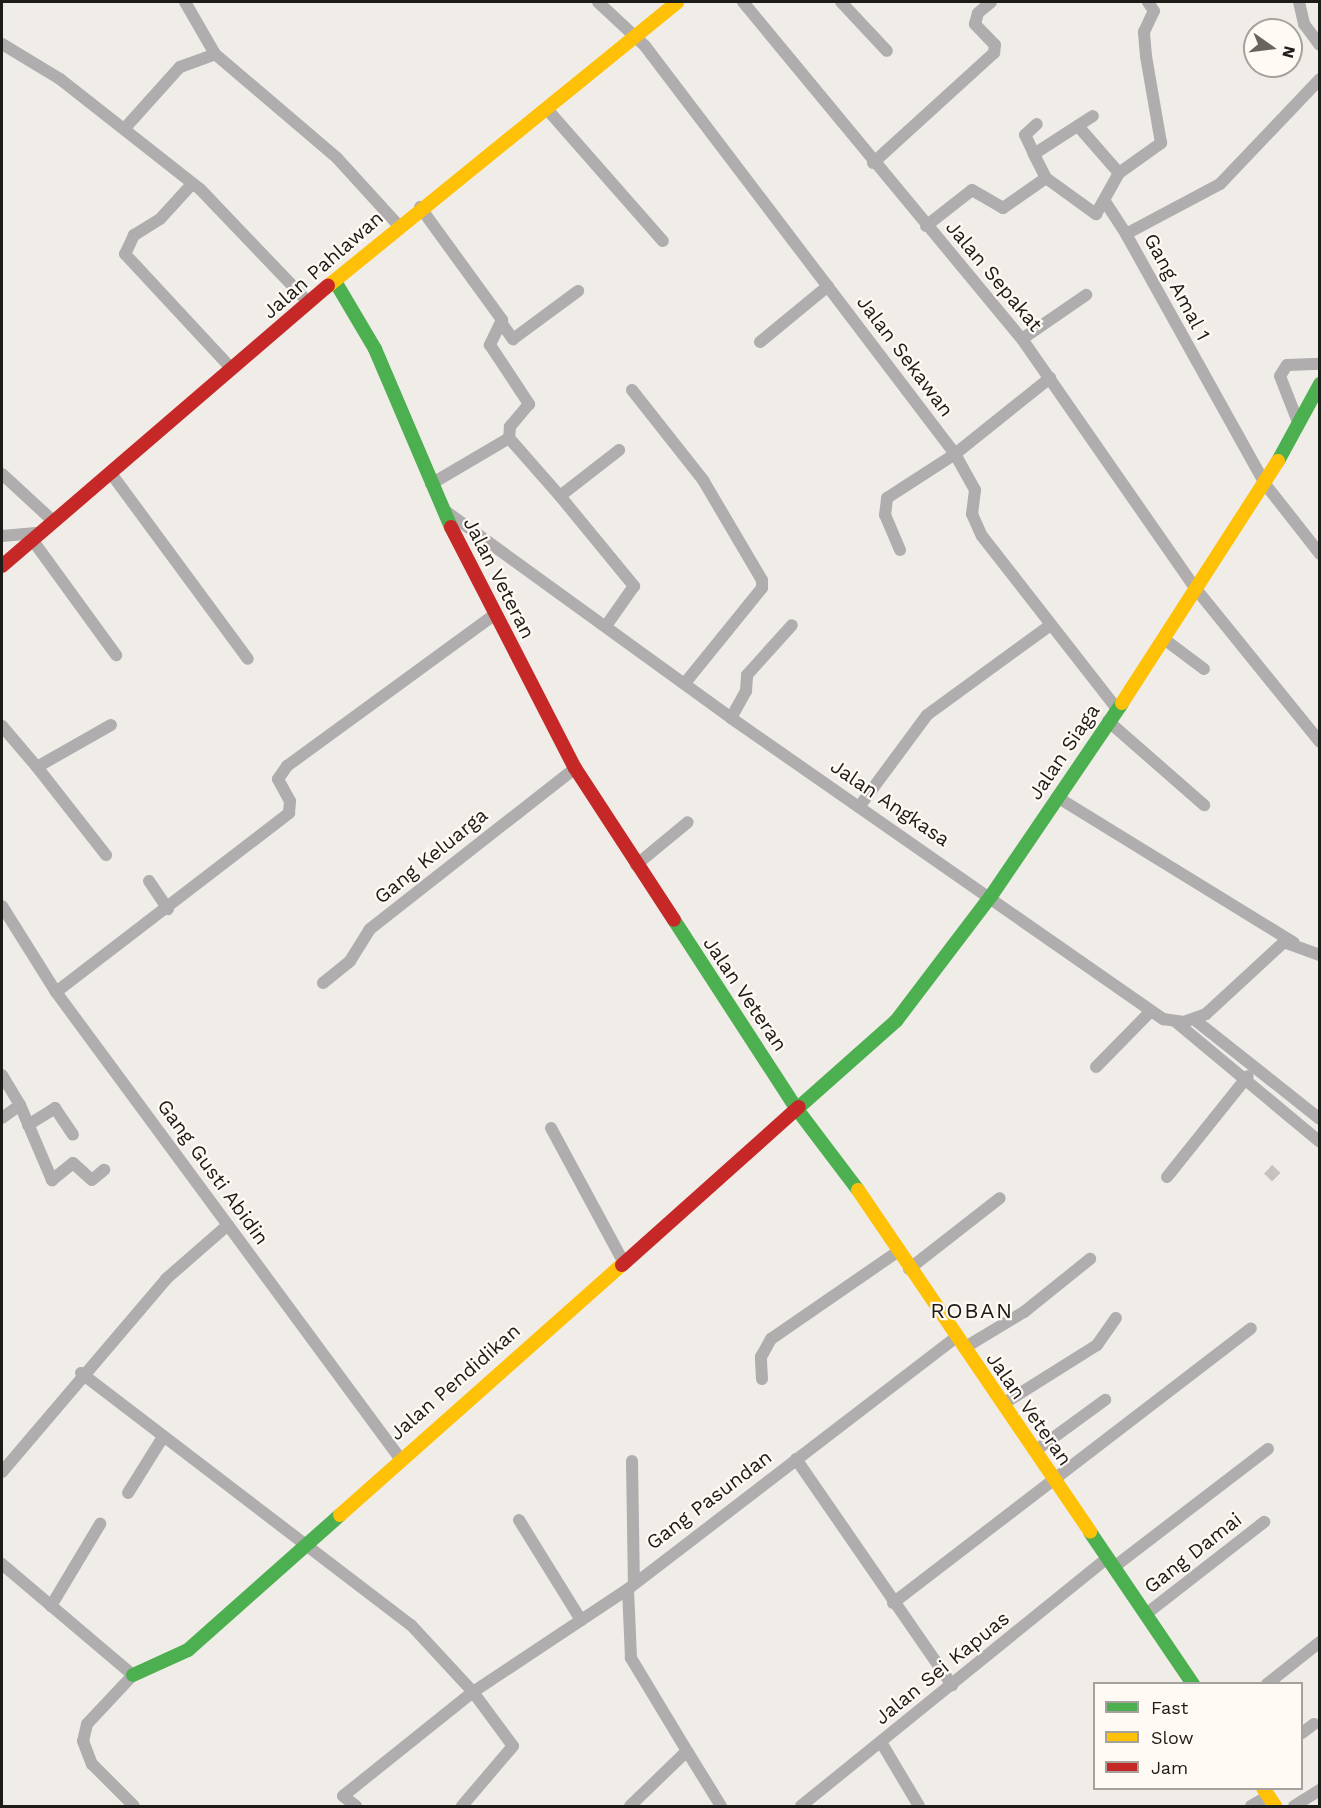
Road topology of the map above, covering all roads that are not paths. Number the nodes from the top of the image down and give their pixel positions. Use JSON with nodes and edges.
{"nodes":[{"id":1,"x":185,"y":2,"type":"edge"},
{"id":2,"x":598,"y":2,"type":"edge"},
{"id":3,"x":743,"y":2,"type":"edge"},
{"id":4,"x":841,"y":2,"type":"edge"},
{"id":5,"x":973,"y":2,"type":"edge"},
{"id":6,"x":1148,"y":2,"type":"edge"},
{"id":7,"x":1299,"y":2,"type":"edge"},
{"id":8,"x":671,"y":3,"type":"edge"},
{"id":9,"x":988,"y":4,"type":"edge"},
{"id":10,"x":634,"y":36,"type":"junction"},
{"id":11,"x":2,"y":44,"type":"edge"},
{"id":12,"x":1320,"y":45,"type":"edge"},
{"id":13,"x":887,"y":51,"type":"dead end"},
{"id":14,"x":215,"y":54,"type":"junction"},
{"id":15,"x":1320,"y":79,"type":"edge"},
{"id":16,"x":546,"y":108,"type":"junction"},
{"id":17,"x":1093,"y":116,"type":"dead end"},
{"id":18,"x":1037,"y":124,"type":"dead end"},
{"id":19,"x":1078,"y":126,"type":"junction"},
{"id":20,"x":125,"y":128,"type":"junction"},
{"id":21,"x":1034,"y":154,"type":"junction"},
{"id":22,"x":873,"y":163,"type":"junction"},
{"id":23,"x":1119,"y":173,"type":"junction"},
{"id":24,"x":1046,"y":178,"type":"junction"},
{"id":25,"x":192,"y":184,"type":"junction"},
{"id":26,"x":1106,"y":203,"type":"junction"},
{"id":27,"x":420,"y":207,"type":"junction"},
{"id":28,"x":399,"y":226,"type":"junction"},
{"id":29,"x":926,"y":226,"type":"junction"},
{"id":30,"x":1126,"y":234,"type":"junction"},
{"id":31,"x":663,"y":241,"type":"dead end"},
{"id":32,"x":336,"y":283,"type":"junction"},
{"id":33,"x":828,"y":286,"type":"junction"},
{"id":34,"x":578,"y":291,"type":"dead end"},
{"id":35,"x":1086,"y":295,"type":"dead end"},
{"id":36,"x":309,"y":303,"type":"junction"},
{"id":37,"x":502,"y":324,"type":"junction"},
{"id":38,"x":1022,"y":339,"type":"junction"},
{"id":39,"x":760,"y":342,"type":"dead end"},
{"id":40,"x":1320,"y":364,"type":"edge"},
{"id":41,"x":232,"y":369,"type":"junction"},
{"id":42,"x":1050,"y":378,"type":"junction"},
{"id":43,"x":1320,"y":384,"type":"edge"},
{"id":44,"x":632,"y":390,"type":"dead end"},
{"id":45,"x":1298,"y":422,"type":"junction"},
{"id":46,"x":509,"y":438,"type":"junction"},
{"id":47,"x":619,"y":450,"type":"dead end"},
{"id":48,"x":955,"y":454,"type":"junction"},
{"id":49,"x":110,"y":472,"type":"junction"},
{"id":50,"x":2,"y":474,"type":"edge"},
{"id":51,"x":431,"y":484,"type":"junction"},
{"id":52,"x":1265,"y":484,"type":"junction"},
{"id":53,"x":560,"y":496,"type":"junction"},
{"id":54,"x":441,"y":507,"type":"junction"},
{"id":55,"x":52,"y":520,"type":"junction"},
{"id":56,"x":2,"y":536,"type":"edge"},
{"id":57,"x":33,"y":536,"type":"junction"},
{"id":58,"x":900,"y":550,"type":"dead end"},
{"id":59,"x":1320,"y":554,"type":"edge"},
{"id":60,"x":2,"y":566,"type":"edge"},
{"id":61,"x":1196,"y":589,"type":"junction"},
{"id":62,"x":494,"y":615,"type":"junction"},
{"id":63,"x":792,"y":625,"type":"dead end"},
{"id":64,"x":606,"y":626,"type":"junction"},
{"id":65,"x":1049,"y":626,"type":"junction"},
{"id":66,"x":1164,"y":639,"type":"junction"},
{"id":67,"x":116,"y":655,"type":"dead end"},
{"id":68,"x":248,"y":659,"type":"dead end"},
{"id":69,"x":1204,"y":669,"type":"dead end"},
{"id":70,"x":686,"y":682,"type":"junction"},
{"id":71,"x":1112,"y":715,"type":"junction"},
{"id":72,"x":731,"y":718,"type":"junction"},
{"id":73,"x":111,"y":725,"type":"dead end"},
{"id":74,"x":2,"y":726,"type":"edge"},
{"id":75,"x":1320,"y":742,"type":"edge"},
{"id":76,"x":37,"y":767,"type":"junction"},
{"id":77,"x":575,"y":768,"type":"junction"},
{"id":78,"x":1057,"y":797,"type":"junction"},
{"id":79,"x":1204,"y":806,"type":"dead end"},
{"id":80,"x":859,"y":807,"type":"junction"},
{"id":81,"x":688,"y":822,"type":"dead end"},
{"id":82,"x":106,"y":855,"type":"dead end"},
{"id":83,"x":636,"y":865,"type":"junction"},
{"id":84,"x":149,"y":881,"type":"dead end"},
{"id":85,"x":991,"y":896,"type":"junction"},
{"id":86,"x":2,"y":908,"type":"edge"},
{"id":87,"x":168,"y":909,"type":"junction"},
{"id":88,"x":1298,"y":945,"type":"junction"},
{"id":89,"x":1320,"y":955,"type":"edge"},
{"id":90,"x":323,"y":983,"type":"dead end"},
{"id":91,"x":56,"y":992,"type":"junction"},
{"id":92,"x":1150,"y":1012,"type":"junction"},
{"id":93,"x":1195,"y":1020,"type":"junction"},
{"id":94,"x":1176,"y":1022,"type":"junction"},
{"id":95,"x":1096,"y":1067,"type":"dead end"},
{"id":96,"x":1254,"y":1068,"type":"junction"},
{"id":97,"x":2,"y":1075,"type":"edge"},
{"id":98,"x":1244,"y":1081,"type":"junction"},
{"id":99,"x":20,"y":1105,"type":"junction"},
{"id":100,"x":796,"y":1108,"type":"junction"},
{"id":101,"x":2,"y":1118,"type":"edge"},
{"id":102,"x":1320,"y":1119,"type":"edge"},
{"id":103,"x":28,"y":1125,"type":"junction"},
{"id":104,"x":550,"y":1128,"type":"dead end"},
{"id":105,"x":73,"y":1135,"type":"dead end"},
{"id":106,"x":1320,"y":1142,"type":"edge"},
{"id":107,"x":104,"y":1170,"type":"dead end"},
{"id":108,"x":1167,"y":1177,"type":"dead end"},
{"id":109,"x":1000,"y":1198,"type":"dead end"},
{"id":110,"x":228,"y":1225,"type":"junction"},
{"id":111,"x":897,"y":1252,"type":"junction"},
{"id":112,"x":1090,"y":1259,"type":"dead end"},
{"id":113,"x":622,"y":1261,"type":"junction"},
{"id":114,"x":909,"y":1269,"type":"junction"},
{"id":115,"x":1116,"y":1318,"type":"dead end"},
{"id":116,"x":1251,"y":1328,"type":"dead end"},
{"id":117,"x":960,"y":1343,"type":"junction"},
{"id":118,"x":81,"y":1373,"type":"junction"},
{"id":119,"x":762,"y":1379,"type":"dead end"},
{"id":120,"x":1106,"y":1400,"type":"dead end"},
{"id":121,"x":1003,"y":1404,"type":"junction"},
{"id":122,"x":163,"y":1437,"type":"junction"},
{"id":123,"x":1268,"y":1449,"type":"dead end"},
{"id":124,"x":1035,"y":1451,"type":"junction"},
{"id":125,"x":399,"y":1457,"type":"junction"},
{"id":126,"x":796,"y":1459,"type":"junction"},
{"id":127,"x":632,"y":1461,"type":"dead end"},
{"id":128,"x":2,"y":1472,"type":"edge"},
{"id":129,"x":1055,"y":1480,"type":"junction"},
{"id":130,"x":128,"y":1493,"type":"dead end"},
{"id":131,"x":519,"y":1520,"type":"dead end"},
{"id":132,"x":1264,"y":1522,"type":"dead end"},
{"id":133,"x":100,"y":1524,"type":"dead end"},
{"id":134,"x":302,"y":1547,"type":"junction"},
{"id":135,"x":1110,"y":1563,"type":"junction"},
{"id":136,"x":2,"y":1564,"type":"edge"},
{"id":137,"x":631,"y":1585,"type":"junction"},
{"id":138,"x":893,"y":1603,"type":"junction"},
{"id":139,"x":51,"y":1606,"type":"junction"},
{"id":140,"x":1146,"y":1614,"type":"junction"},
{"id":141,"x":581,"y":1620,"type":"junction"},
{"id":142,"x":1320,"y":1642,"type":"edge"},
{"id":143,"x":133,"y":1675,"type":"junction"},
{"id":144,"x":1192,"y":1682,"type":"edge"},
{"id":145,"x":1268,"y":1682,"type":"edge"},
{"id":146,"x":952,"y":1685,"type":"junction"},
{"id":147,"x":473,"y":1692,"type":"junction"},
{"id":148,"x":1314,"y":1724,"type":"dead end"},
{"id":149,"x":1303,"y":1732,"type":"edge"},
{"id":150,"x":881,"y":1743,"type":"junction"},
{"id":151,"x":687,"y":1751,"type":"junction"},
{"id":152,"x":1320,"y":1790,"type":"edge"},
{"id":153,"x":1269,"y":1797,"type":"edge"},
{"id":154,"x":135,"y":1806,"type":"edge"},
{"id":155,"x":356,"y":1806,"type":"edge"},
{"id":156,"x":462,"y":1806,"type":"edge"},
{"id":157,"x":630,"y":1806,"type":"edge"},
{"id":158,"x":721,"y":1806,"type":"edge"},
{"id":159,"x":801,"y":1806,"type":"edge"},
{"id":160,"x":919,"y":1806,"type":"edge"},
{"id":161,"x":1251,"y":1806,"type":"edge"},
{"id":162,"x":1294,"y":1806,"type":"edge"}],
"edges":[{"from":1,"to":14,"type":"street"},
{"from":2,"to":10,"type":"street","name":"Jalan Sekawan"},
{"from":3,"to":22,"type":"street","name":"Jalan Sepakat"},
{"from":4,"to":13,"type":"street"},
{"from":5,"to":9,"type":"street"},
{"from":6,"to":23,"type":"street"},
{"from":7,"to":12,"type":"street"},
{"from":8,"to":10,"type":"street","name":"Jalan Pahlawan"},
{"from":9,"to":22,"type":"street"},
{"from":10,"to":16,"type":"street","name":"Jalan Pahlawan"},
{"from":10,"to":33,"type":"street","name":"Jalan Sekawan"},
{"from":11,"to":20,"type":"street"},
{"from":14,"to":20,"type":"street"},
{"from":14,"to":28,"type":"street"},
{"from":15,"to":30,"type":"street","name":"Gang Amal 1"},
{"from":16,"to":27,"type":"street","name":"Jalan Pahlawan"},
{"from":16,"to":31,"type":"street"},
{"from":17,"to":19,"type":"street"},
{"from":18,"to":21,"type":"street"},
{"from":19,"to":21,"type":"street"},
{"from":19,"to":23,"type":"street"},
{"from":20,"to":25,"type":"street"},
{"from":21,"to":24,"type":"street"},
{"from":22,"to":29,"type":"street","name":"Jalan Sepakat"},
{"from":23,"to":26,"type":"street"},
{"from":24,"to":26,"type":"street"},
{"from":24,"to":29,"type":"street"},
{"from":25,"to":36,"type":"street"},
{"from":25,"to":41,"type":"street"},
{"from":26,"to":30,"type":"street"},
{"from":27,"to":28,"type":"street","name":"Jalan Pahlawan"},
{"from":27,"to":37,"type":"street"},
{"from":28,"to":32,"type":"street","name":"Jalan Pahlawan"},
{"from":29,"to":38,"type":"street","name":"Jalan Sepakat"},
{"from":30,"to":52,"type":"street","name":"Gang Amal 1"},
{"from":32,"to":36,"type":"street","name":"Jalan Pahlawan"},
{"from":32,"to":51,"type":"street","name":"Jalan Veteran"},
{"from":33,"to":39,"type":"street"},
{"from":33,"to":48,"type":"street","name":"Jalan Sekawan"},
{"from":34,"to":37,"type":"street"},
{"from":35,"to":38,"type":"street"},
{"from":36,"to":41,"type":"street","name":"Jalan Pahlawan"},
{"from":37,"to":46,"type":"street"},
{"from":38,"to":42,"type":"street","name":"Jalan Sepakat"},
{"from":40,"to":45,"type":"street"},
{"from":41,"to":49,"type":"street","name":"Jalan Pahlawan"},
{"from":42,"to":48,"type":"street"},
{"from":42,"to":61,"type":"street","name":"Jalan Sepakat"},
{"from":43,"to":45,"type":"street","name":"Jalan Siaga"},
{"from":44,"to":70,"type":"street"},
{"from":45,"to":52,"type":"street","name":"Jalan Siaga"},
{"from":46,"to":51,"type":"street"},
{"from":46,"to":53,"type":"street"},
{"from":47,"to":53,"type":"street"},
{"from":48,"to":58,"type":"street"},
{"from":48,"to":65,"type":"street","name":"Jalan Sekawan"},
{"from":49,"to":55,"type":"street","name":"Jalan Pahlawan"},
{"from":49,"to":68,"type":"street"},
{"from":50,"to":55,"type":"street"},
{"from":51,"to":54,"type":"street","name":"Jalan Veteran"},
{"from":52,"to":59,"type":"street","name":"Gang Amal 1"},
{"from":52,"to":61,"type":"street","name":"Jalan Siaga"},
{"from":53,"to":64,"type":"street"},
{"from":54,"to":62,"type":"street","name":"Jalan Veteran"},
{"from":54,"to":64,"type":"street","name":"Jalan Angkasa"},
{"from":55,"to":57,"type":"street","name":"Jalan Pahlawan"},
{"from":56,"to":57,"type":"street"},
{"from":57,"to":60,"type":"street","name":"Jalan Pahlawan"},
{"from":57,"to":67,"type":"street"},
{"from":61,"to":66,"type":"street","name":"Jalan Siaga"},
{"from":61,"to":75,"type":"street","name":"Jalan Sepakat"},
{"from":62,"to":77,"type":"street","name":"Jalan Veteran"},
{"from":62,"to":87,"type":"street"},
{"from":63,"to":72,"type":"street"},
{"from":64,"to":70,"type":"street","name":"Jalan Angkasa"},
{"from":65,"to":71,"type":"street","name":"Jalan Sekawan"},
{"from":65,"to":80,"type":"street"},
{"from":66,"to":69,"type":"street"},
{"from":66,"to":71,"type":"street","name":"Jalan Siaga"},
{"from":70,"to":72,"type":"street","name":"Jalan Angkasa"},
{"from":71,"to":78,"type":"street","name":"Jalan Siaga"},
{"from":71,"to":79,"type":"street","name":"Jalan Sekawan"},
{"from":72,"to":80,"type":"street","name":"Jalan Angkasa"},
{"from":73,"to":76,"type":"street"},
{"from":74,"to":76,"type":"street"},
{"from":76,"to":82,"type":"street"},
{"from":77,"to":83,"type":"street","name":"Jalan Veteran"},
{"from":77,"to":90,"type":"street","name":"Gang Keluarga"},
{"from":78,"to":85,"type":"street","name":"Jalan Siaga"},
{"from":78,"to":88,"type":"street"},
{"from":80,"to":85,"type":"street","name":"Jalan Angkasa"},
{"from":81,"to":83,"type":"street"},
{"from":83,"to":100,"type":"street","name":"Jalan Veteran"},
{"from":84,"to":87,"type":"street"},
{"from":85,"to":92,"type":"street","name":"Jalan Angkasa"},
{"from":85,"to":100,"type":"street","name":"Jalan Siaga"},
{"from":86,"to":91,"type":"street","name":"Gang Gusti Abidin"},
{"from":87,"to":91,"type":"street"},
{"from":88,"to":89,"type":"street"},
{"from":88,"to":93,"type":"street"},
{"from":91,"to":110,"type":"street","name":"Gang Gusti Abidin"},
{"from":92,"to":94,"type":"street","name":"Jalan Angkasa"},
{"from":92,"to":95,"type":"street"},
{"from":93,"to":94,"type":"street","name":"Jalan Angkasa"},
{"from":93,"to":96,"type":"street"},
{"from":94,"to":98,"type":"street"},
{"from":96,"to":98,"type":"street"},
{"from":96,"to":102,"type":"street"},
{"from":97,"to":99,"type":"street"},
{"from":98,"to":106,"type":"street"},
{"from":98,"to":108,"type":"street"},
{"from":99,"to":101,"type":"street"},
{"from":99,"to":103,"type":"street"},
{"from":100,"to":111,"type":"street","name":"Jalan Veteran"},
{"from":100,"to":113,"type":"street","name":"Jalan Pendidikan"},
{"from":103,"to":105,"type":"street"},
{"from":103,"to":107,"type":"street"},
{"from":104,"to":113,"type":"street"},
{"from":109,"to":114,"type":"street"},
{"from":110,"to":118,"type":"street"},
{"from":110,"to":125,"type":"street","name":"Gang Gusti Abidin"},
{"from":111,"to":114,"type":"street","name":"Jalan Veteran"},
{"from":111,"to":119,"type":"street"},
{"from":112,"to":117,"type":"street","name":"Gang Pasundan"},
{"from":113,"to":125,"type":"street","name":"Jalan Pendidikan"},
{"from":114,"to":117,"type":"street","name":"Jalan Veteran"},
{"from":115,"to":121,"type":"street"},
{"from":116,"to":129,"type":"street"},
{"from":117,"to":121,"type":"street","name":"Jalan Veteran"},
{"from":117,"to":126,"type":"street","name":"Gang Pasundan"},
{"from":118,"to":122,"type":"street"},
{"from":118,"to":128,"type":"street"},
{"from":120,"to":124,"type":"street"},
{"from":121,"to":124,"type":"street","name":"Jalan Veteran"},
{"from":122,"to":130,"type":"street"},
{"from":122,"to":134,"type":"street"},
{"from":123,"to":135,"type":"street","name":"Jalan Sei Kapuas"},
{"from":124,"to":129,"type":"street","name":"Jalan Veteran"},
{"from":125,"to":134,"type":"street","name":"Jalan Pendidikan"},
{"from":126,"to":137,"type":"street","name":"Gang Pasundan"},
{"from":126,"to":138,"type":"street"},
{"from":127,"to":137,"type":"street"},
{"from":129,"to":135,"type":"street","name":"Jalan Veteran"},
{"from":129,"to":138,"type":"street"},
{"from":131,"to":141,"type":"street"},
{"from":132,"to":140,"type":"street","name":"Gang Damai"},
{"from":133,"to":139,"type":"street"},
{"from":134,"to":143,"type":"street","name":"Jalan Pendidikan"},
{"from":134,"to":147,"type":"street"},
{"from":135,"to":140,"type":"street","name":"Jalan Veteran"},
{"from":135,"to":146,"type":"street","name":"Jalan Sei Kapuas"},
{"from":136,"to":139,"type":"street"},
{"from":137,"to":141,"type":"street","name":"Gang Pasundan"},
{"from":137,"to":151,"type":"street"},
{"from":138,"to":146,"type":"street"},
{"from":139,"to":143,"type":"street"},
{"from":140,"to":144,"type":"street","name":"Jalan Veteran"},
{"from":141,"to":147,"type":"street","name":"Gang Pasundan"},
{"from":142,"to":145,"type":"street"},
{"from":143,"to":154,"type":"street"},
{"from":146,"to":150,"type":"street","name":"Jalan Sei Kapuas"},
{"from":147,"to":155,"type":"street","name":"Gang Pasundan"},
{"from":147,"to":156,"type":"street"},
{"from":148,"to":149,"type":"street"},
{"from":150,"to":159,"type":"street","name":"Jalan Sei Kapuas"},
{"from":150,"to":160,"type":"street"},
{"from":151,"to":157,"type":"street"},
{"from":151,"to":158,"type":"street"},
{"from":152,"to":162,"type":"street"},
{"from":153,"to":161,"type":"street"}]}
